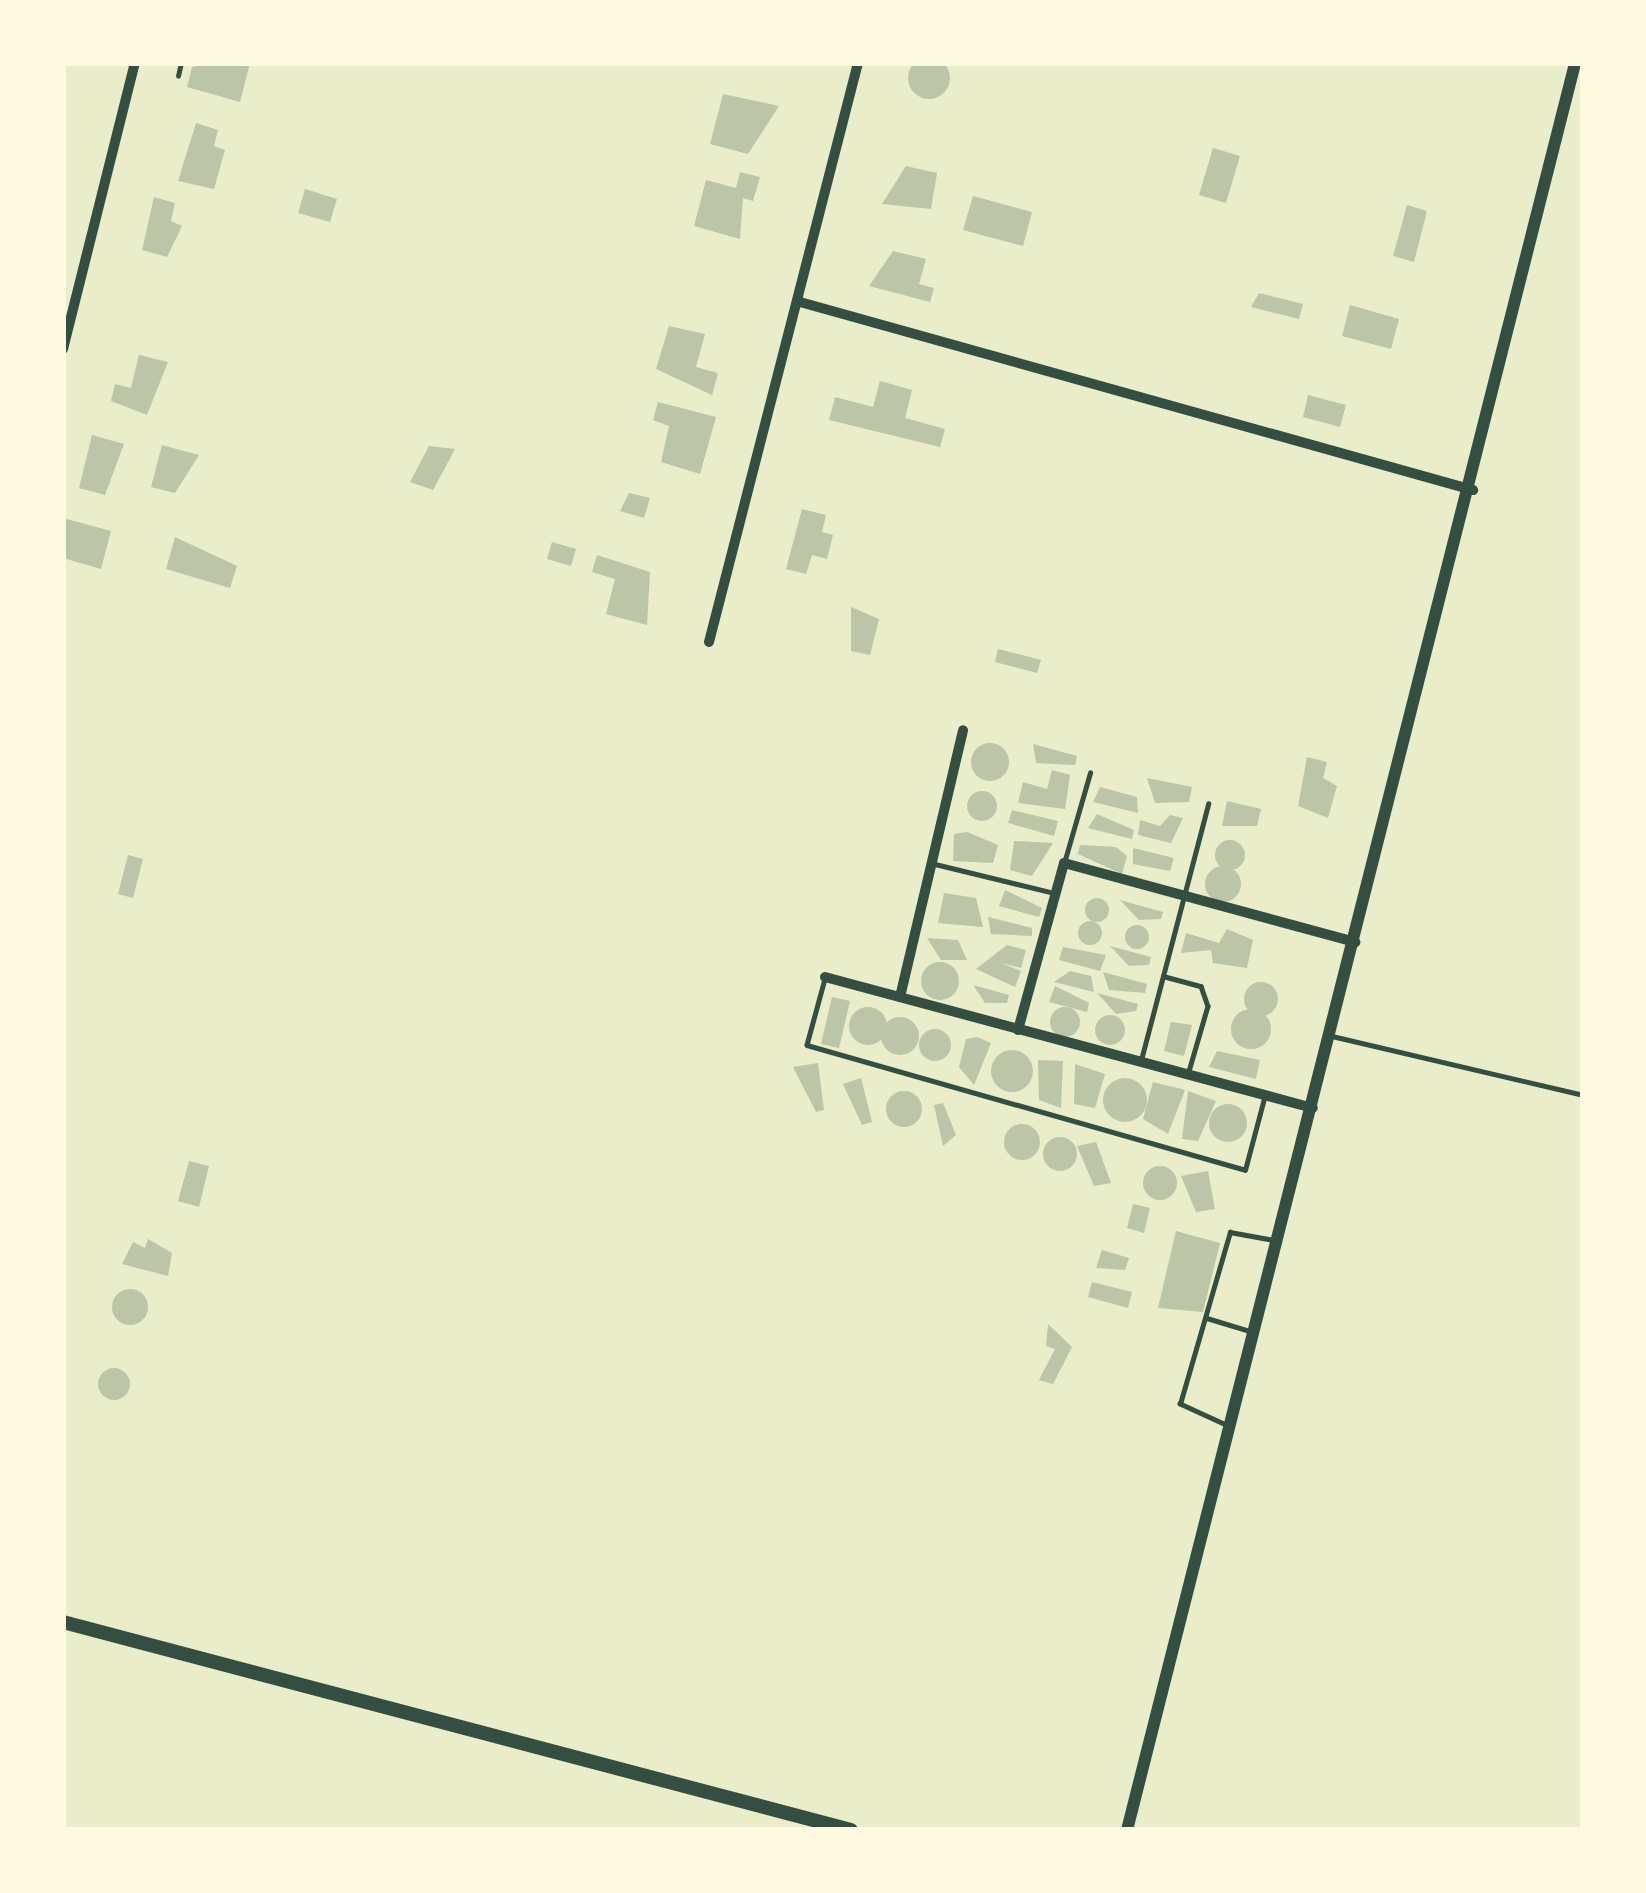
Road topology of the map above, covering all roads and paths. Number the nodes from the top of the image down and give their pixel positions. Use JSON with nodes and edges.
{"nodes":[{"id":1,"x":135,"y":63,"type":"edge"},
{"id":2,"x":181,"y":63,"type":"edge"},
{"id":3,"x":858,"y":63,"type":"edge"},
{"id":4,"x":1575,"y":63,"type":"edge"},
{"id":5,"x":178,"y":76,"type":"dead end"},
{"id":6,"x":800,"y":302,"type":"junction"},
{"id":7,"x":63,"y":349,"type":"edge"},
{"id":8,"x":1473,"y":490,"type":"junction"},
{"id":9,"x":709,"y":642,"type":"dead end"},
{"id":10,"x":963,"y":730,"type":"dead end"},
{"id":11,"x":1090,"y":773,"type":"dead end"},
{"id":12,"x":1208,"y":804,"type":"dead end"},
{"id":13,"x":931,"y":863,"type":"junction"},
{"id":14,"x":1064,"y":863,"type":"junction"},
{"id":15,"x":1056,"y":894,"type":"junction"},
{"id":16,"x":1185,"y":896,"type":"junction"},
{"id":17,"x":1355,"y":942,"type":"junction"},
{"id":18,"x":1163,"y":976,"type":"junction"},
{"id":19,"x":825,"y":977,"type":"joint"},
{"id":20,"x":899,"y":997,"type":"junction"},
{"id":21,"x":1018,"y":1030,"type":"junction"},
{"id":22,"x":1331,"y":1036,"type":"junction"},
{"id":23,"x":1140,"y":1062,"type":"junction"},
{"id":24,"x":1188,"y":1075,"type":"junction"},
{"id":25,"x":1265,"y":1095,"type":"junction"},
{"id":26,"x":1583,"y":1095,"type":"edge"},
{"id":27,"x":1313,"y":1108,"type":"junction"},
{"id":28,"x":1280,"y":1241,"type":"junction"},
{"id":29,"x":1207,"y":1318,"type":"junction"},
{"id":30,"x":1256,"y":1333,"type":"junction"},
{"id":31,"x":1232,"y":1428,"type":"junction"},
{"id":32,"x":63,"y":1622,"type":"edge"},
{"id":33,"x":851,"y":1830,"type":"edge"},
{"id":34,"x":1126,"y":1830,"type":"edge"}],
"edges":[{"from":1,"to":7,"type":"street"},
{"from":2,"to":5,"type":"lane"},
{"from":3,"to":6,"type":"street"},
{"from":4,"to":8,"type":"street"},
{"from":6,"to":8,"type":"street"},
{"from":6,"to":9,"type":"street"},
{"from":8,"to":17,"type":"street"},
{"from":10,"to":13,"type":"street"},
{"from":11,"to":14,"type":"lane"},
{"from":12,"to":16,"type":"lane"},
{"from":13,"to":15,"type":"lane"},
{"from":13,"to":20,"type":"street"},
{"from":14,"to":15,"type":"street"},
{"from":14,"to":16,"type":"street"},
{"from":15,"to":21,"type":"street"},
{"from":16,"to":17,"type":"street"},
{"from":16,"to":18,"type":"lane"},
{"from":17,"to":22,"type":"street"},
{"from":18,"to":23,"type":"lane"},
{"from":18,"to":24,"type":"lane"},
{"from":19,"to":20,"type":"street"},
{"from":19,"to":25,"type":"lane"},
{"from":20,"to":21,"type":"street"},
{"from":21,"to":23,"type":"street"},
{"from":22,"to":26,"type":"lane"},
{"from":22,"to":27,"type":"street"},
{"from":23,"to":24,"type":"street"},
{"from":24,"to":25,"type":"street"},
{"from":25,"to":27,"type":"street"},
{"from":27,"to":28,"type":"street"},
{"from":28,"to":29,"type":"lane"},
{"from":28,"to":30,"type":"street"},
{"from":29,"to":30,"type":"lane"},
{"from":29,"to":31,"type":"lane"},
{"from":30,"to":31,"type":"street"},
{"from":31,"to":34,"type":"street"},
{"from":32,"to":33,"type":"main road"}]}
